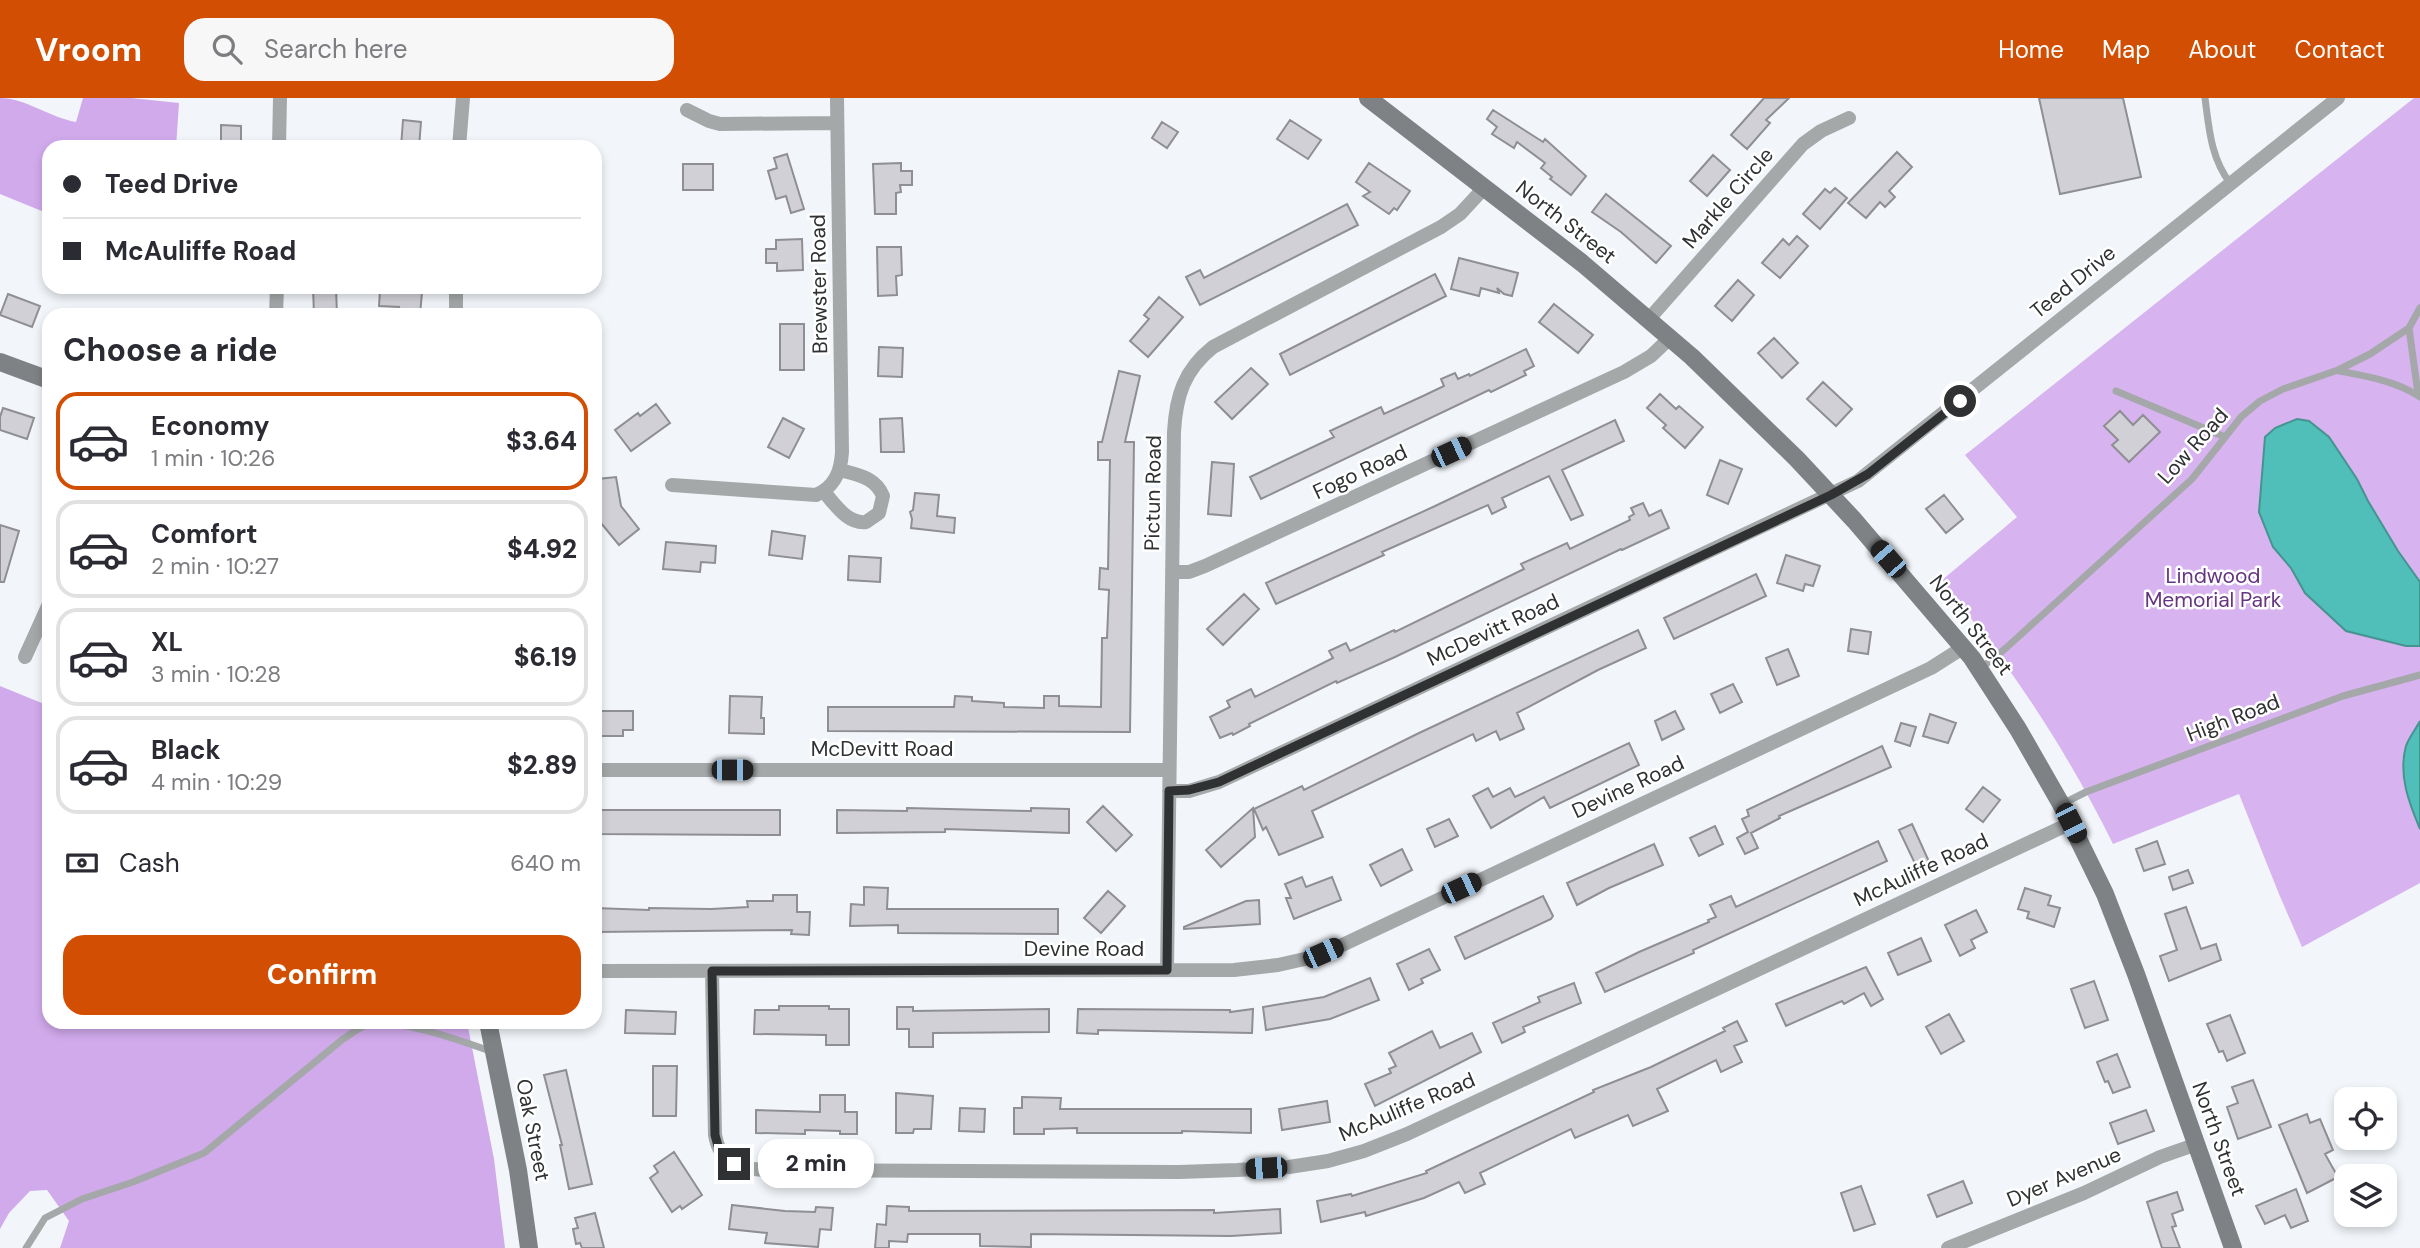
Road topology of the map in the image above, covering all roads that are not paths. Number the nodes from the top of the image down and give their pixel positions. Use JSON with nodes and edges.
{"nodes":[{"id":1,"x":280,"y":98,"type":"edge"},
{"id":2,"x":463,"y":98,"type":"edge"},
{"id":3,"x":837,"y":98,"type":"edge"},
{"id":4,"x":2205,"y":98,"type":"edge"},
{"id":5,"x":2339,"y":98,"type":"edge"},
{"id":6,"x":1374,"y":100,"type":"edge"},
{"id":7,"x":687,"y":110,"type":"dead end"},
{"id":8,"x":1849,"y":118,"type":"dead end"},
{"id":9,"x":837,"y":123,"type":"junction"},
{"id":10,"x":279,"y":140,"type":"edge"},
{"id":11,"x":459,"y":140,"type":"edge"},
{"id":12,"x":2231,"y":184,"type":"junction"},
{"id":13,"x":1485,"y":187,"type":"junction"},
{"id":14,"x":2420,"y":308,"type":"edge"},
{"id":15,"x":1649,"y":319,"type":"junction"},
{"id":16,"x":2409,"y":328,"type":"junction"},
{"id":17,"x":1670,"y":338,"type":"junction"},
{"id":18,"x":0,"y":362,"type":"edge"},
{"id":19,"x":2338,"y":370,"type":"junction"},
{"id":20,"x":42,"y":377,"type":"edge"},
{"id":21,"x":2116,"y":391,"type":"dead end"},
{"id":22,"x":2419,"y":396,"type":"edge"},
{"id":23,"x":2225,"y":438,"type":"junction"},
{"id":24,"x":840,"y":470,"type":"junction"},
{"id":25,"x":672,"y":485,"type":"dead end"},
{"id":26,"x":824,"y":492,"type":"junction"},
{"id":27,"x":1831,"y":495,"type":"junction"},
{"id":28,"x":1173,"y":572,"type":"junction"},
{"id":29,"x":42,"y":619,"type":"edge"},
{"id":30,"x":1964,"y":647,"type":"junction"},
{"id":31,"x":25,"y":657,"type":"dead end"},
{"id":32,"x":1980,"y":669,"type":"junction"},
{"id":33,"x":2420,"y":675,"type":"edge"},
{"id":34,"x":1169,"y":770,"type":"junction"},
{"id":35,"x":602,"y":771,"type":"edge"},
{"id":36,"x":1169,"y":791,"type":"junction"},
{"id":37,"x":2061,"y":804,"type":"junction"},
{"id":38,"x":2071,"y":823,"type":"junction"},
{"id":39,"x":1167,"y":970,"type":"junction"},
{"id":40,"x":602,"y":971,"type":"edge"},
{"id":41,"x":712,"y":971,"type":"junction"},
{"id":42,"x":361,"y":1029,"type":"edge"},
{"id":43,"x":419,"y":1029,"type":"edge"},
{"id":44,"x":489,"y":1029,"type":"edge"},
{"id":45,"x":494,"y":1052,"type":"junction"},
{"id":46,"x":2197,"y":1144,"type":"junction"},
{"id":47,"x":26,"y":1248,"type":"edge"},
{"id":48,"x":529,"y":1248,"type":"edge"},
{"id":49,"x":1948,"y":1248,"type":"edge"},
{"id":50,"x":2234,"y":1248,"type":"edge"}],
"edges":[{"from":1,"to":10,"type":"street"},
{"from":2,"to":11,"type":"street"},
{"from":3,"to":9,"type":"street","name":"Brewster Road"},
{"from":4,"to":12,"type":"lane"},
{"from":5,"to":12,"type":"street","name":"Teed Drive"},
{"from":6,"to":13,"type":"main road","name":"North Street"},
{"from":7,"to":9,"type":"street"},
{"from":8,"to":15,"type":"street","name":"Markle Circle"},
{"from":9,"to":24,"type":"street","name":"Brewster Road"},
{"from":12,"to":27,"type":"street","name":"Teed Drive"},
{"from":13,"to":15,"type":"main road","name":"North Street"},
{"from":13,"to":28,"type":"street","name":"Pictun Road"},
{"from":14,"to":16,"type":"lane","name":"Low Road"},
{"from":15,"to":17,"type":"main road","name":"North Street"},
{"from":16,"to":19,"type":"lane","name":"Low Road"},
{"from":16,"to":22,"type":"lane"},
{"from":17,"to":27,"type":"main road","name":"North Street"},
{"from":17,"to":28,"type":"street","name":"Fogo Road"},
{"from":18,"to":20,"type":"main road"},
{"from":19,"to":22,"type":"lane"},
{"from":19,"to":23,"type":"lane","name":"Low Road"},
{"from":21,"to":23,"type":"lane"},
{"from":23,"to":32,"type":"lane","name":"Low Road"},
{"from":24,"to":26,"type":"street"},
{"from":24,"to":26,"type":"street"},
{"from":25,"to":26,"type":"street"},
{"from":27,"to":30,"type":"main road","name":"North Street"},
{"from":27,"to":36,"type":"street","name":"McDevitt Road"},
{"from":28,"to":34,"type":"street","name":"Pictun Road"},
{"from":29,"to":31,"type":"street"},
{"from":30,"to":32,"type":"main road","name":"North Street"},
{"from":30,"to":39,"type":"street","name":"Devine Road"},
{"from":32,"to":37,"type":"main road","name":"North Street"},
{"from":33,"to":37,"type":"lane","name":"High Road"},
{"from":34,"to":35,"type":"street","name":"McDevitt Road"},
{"from":34,"to":36,"type":"street","name":"Pictun Road"},
{"from":36,"to":39,"type":"street","name":"Pictun Road"},
{"from":37,"to":38,"type":"main road","name":"North Street"},
{"from":38,"to":41,"type":"street","name":"McAuliffe Road"},
{"from":38,"to":46,"type":"main road","name":"North Street"},
{"from":39,"to":41,"type":"street","name":"Devine Road"},
{"from":40,"to":41,"type":"street","name":"Devine Road"},
{"from":42,"to":47,"type":"lane"},
{"from":43,"to":45,"type":"lane"},
{"from":44,"to":45,"type":"main road","name":"Oak Street"},
{"from":45,"to":48,"type":"main road","name":"Oak Street"},
{"from":46,"to":49,"type":"street","name":"Dyer Avenue"},
{"from":46,"to":50,"type":"main road","name":"North Street"}]}
